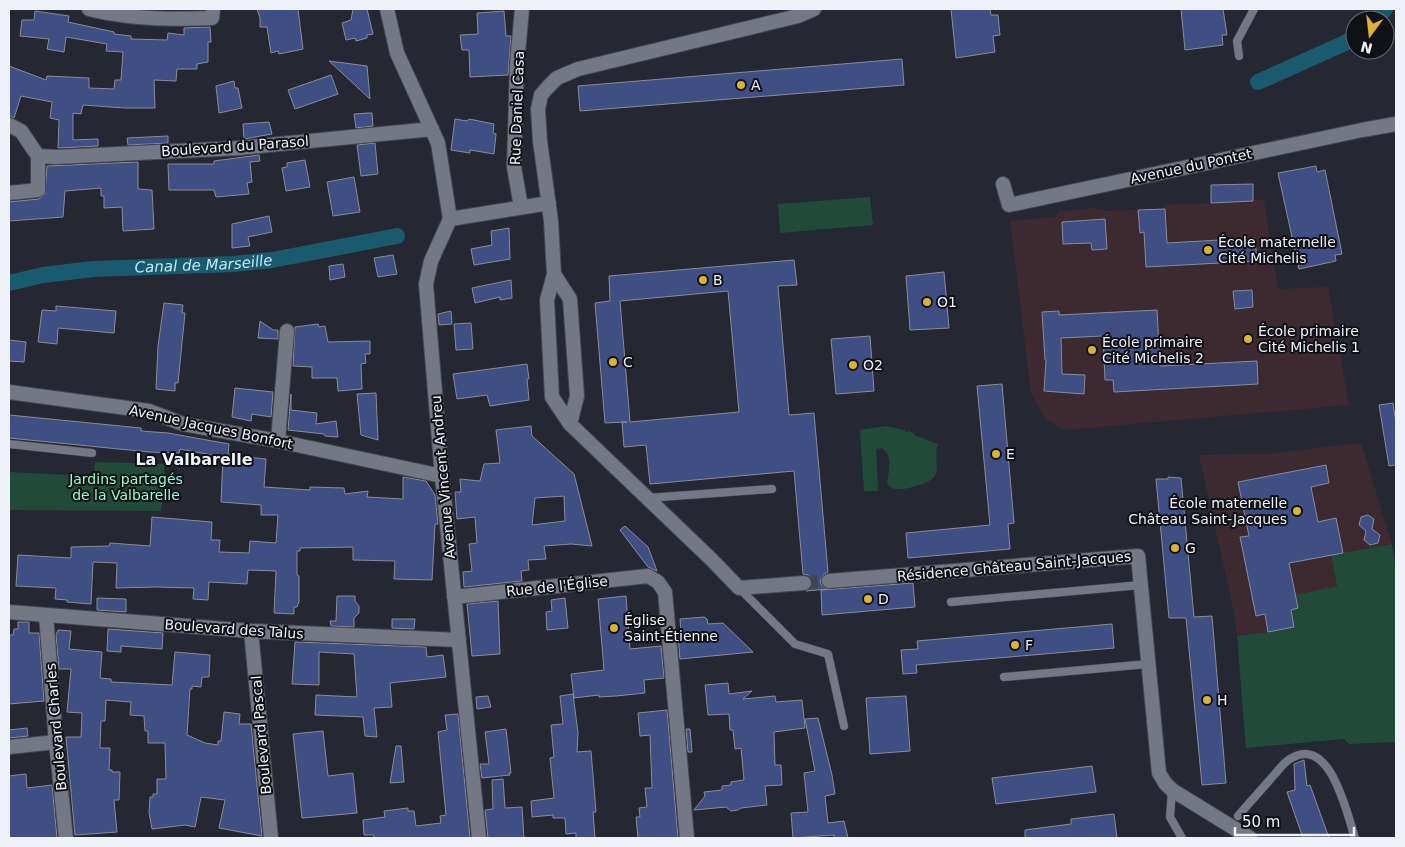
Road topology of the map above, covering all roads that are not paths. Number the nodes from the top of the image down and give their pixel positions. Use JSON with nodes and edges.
{"nodes":[{"id":1,"x":89,"y":9,"type":"edge"},
{"id":2,"x":213,"y":9,"type":"edge"},
{"id":3,"x":387,"y":9,"type":"edge"},
{"id":4,"x":522,"y":9,"type":"edge"},
{"id":5,"x":814,"y":9,"type":"edge"},
{"id":6,"x":1254,"y":9,"type":"edge"},
{"id":7,"x":1239,"y":56,"type":"dead end"},
{"id":8,"x":1396,"y":124,"type":"edge"},
{"id":9,"x":9,"y":125,"type":"edge"},
{"id":10,"x":432,"y":129,"type":"junction"},
{"id":11,"x":38,"y":156,"type":"junction"},
{"id":12,"x":1003,"y":184,"type":"dead end"},
{"id":13,"x":9,"y":193,"type":"edge"},
{"id":14,"x":549,"y":202,"type":"junction"},
{"id":15,"x":521,"y":208,"type":"junction"},
{"id":16,"x":450,"y":219,"type":"junction"},
{"id":17,"x":554,"y":274,"type":"junction"},
{"id":18,"x":286,"y":331,"type":"dead end"},
{"id":19,"x":9,"y":392,"type":"edge"},
{"id":20,"x":570,"y":424,"type":"junction"},
{"id":21,"x":278,"y":441,"type":"junction"},
{"id":22,"x":9,"y":444,"type":"edge"},
{"id":23,"x":92,"y":453,"type":"dead end"},
{"id":24,"x":442,"y":476,"type":"junction"},
{"id":25,"x":772,"y":488,"type":"dead end"},
{"id":26,"x":647,"y":498,"type":"junction"},
{"id":27,"x":829,"y":581,"type":"tunnel mouth"},
{"id":28,"x":804,"y":583,"type":"tunnel mouth"},
{"id":29,"x":1141,"y":585,"type":"junction"},
{"id":30,"x":739,"y":588,"type":"junction"},
{"id":31,"x":454,"y":597,"type":"junction"},
{"id":32,"x":951,"y":602,"type":"dead end"},
{"id":33,"x":9,"y":612,"type":"edge"},
{"id":34,"x":46,"y":615,"type":"junction"},
{"id":35,"x":251,"y":631,"type":"junction"},
{"id":36,"x":459,"y":640,"type":"junction"},
{"id":37,"x":1148,"y":664,"type":"junction"},
{"id":38,"x":1004,"y":677,"type":"dead end"},
{"id":39,"x":844,"y":726,"type":"dead end"},
{"id":40,"x":56,"y":742,"type":"junction"},
{"id":41,"x":9,"y":747,"type":"edge"},
{"id":42,"x":1172,"y":790,"type":"junction"},
{"id":43,"x":1238,"y":816,"type":"dead end"},
{"id":44,"x":66,"y":838,"type":"edge"},
{"id":45,"x":271,"y":838,"type":"edge"},
{"id":46,"x":479,"y":838,"type":"edge"},
{"id":47,"x":687,"y":838,"type":"edge"},
{"id":48,"x":1182,"y":838,"type":"edge"},
{"id":49,"x":1250,"y":838,"type":"edge"},
{"id":50,"x":1355,"y":838,"type":"edge"}],
"edges":[{"from":1,"to":2,"type":"street"},
{"from":3,"to":10,"type":"street"},
{"from":4,"to":15,"type":"street","name":"Rue Daniel Casa"},
{"from":5,"to":14,"type":"street"},
{"from":6,"to":7,"type":"lane"},
{"from":8,"to":12,"type":"street","name":"Avenue du Pontet"},
{"from":9,"to":11,"type":"street"},
{"from":10,"to":11,"type":"street","name":"Boulevard du Parasol"},
{"from":10,"to":16,"type":"street"},
{"from":11,"to":13,"type":"street"},
{"from":14,"to":15,"type":"street"},
{"from":14,"to":17,"type":"street"},
{"from":15,"to":16,"type":"street"},
{"from":16,"to":24,"type":"street","name":"Avenue Vincent Andreu"},
{"from":17,"to":20,"type":"street"},
{"from":17,"to":20,"type":"street"},
{"from":18,"to":21,"type":"street"},
{"from":19,"to":21,"type":"street","name":"Avenue Jacques Bonfort"},
{"from":20,"to":26,"type":"street"},
{"from":21,"to":24,"type":"street","name":"Avenue Jacques Bonfort"},
{"from":22,"to":23,"type":"lane"},
{"from":24,"to":31,"type":"street","name":"Avenue Vincent Andreu"},
{"from":25,"to":26,"type":"lane"},
{"from":26,"to":30,"type":"street"},
{"from":27,"to":29,"type":"street","name":"Résidence Château Saint-Jacques"},
{"from":28,"to":30,"type":"street"},
{"from":29,"to":32,"type":"lane"},
{"from":29,"to":37,"type":"street","name":"Résidence Château Saint-Jacques"},
{"from":30,"to":39,"type":"lane"},
{"from":31,"to":36,"type":"street","name":"Avenue Vincent Andreu"},
{"from":31,"to":47,"type":"street","name":"Rue de l'Église"},
{"from":33,"to":34,"type":"street","name":"Boulevard des Talus"},
{"from":34,"to":35,"type":"street","name":"Boulevard des Talus"},
{"from":34,"to":40,"type":"street","name":"Boulevard Charles"},
{"from":35,"to":36,"type":"street","name":"Boulevard des Talus"},
{"from":35,"to":45,"type":"street","name":"Boulevard Pascal"},
{"from":36,"to":46,"type":"street","name":"Avenue Vincent Andreu"},
{"from":37,"to":38,"type":"lane"},
{"from":37,"to":42,"type":"street","name":"Résidence Château Saint-Jacques"},
{"from":40,"to":41,"type":"street"},
{"from":40,"to":44,"type":"street","name":"Boulevard Charles"},
{"from":42,"to":48,"type":"lane"},
{"from":42,"to":49,"type":"street","name":"Résidence Château Saint-Jacques"},
{"from":43,"to":50,"type":"lane"}]}
